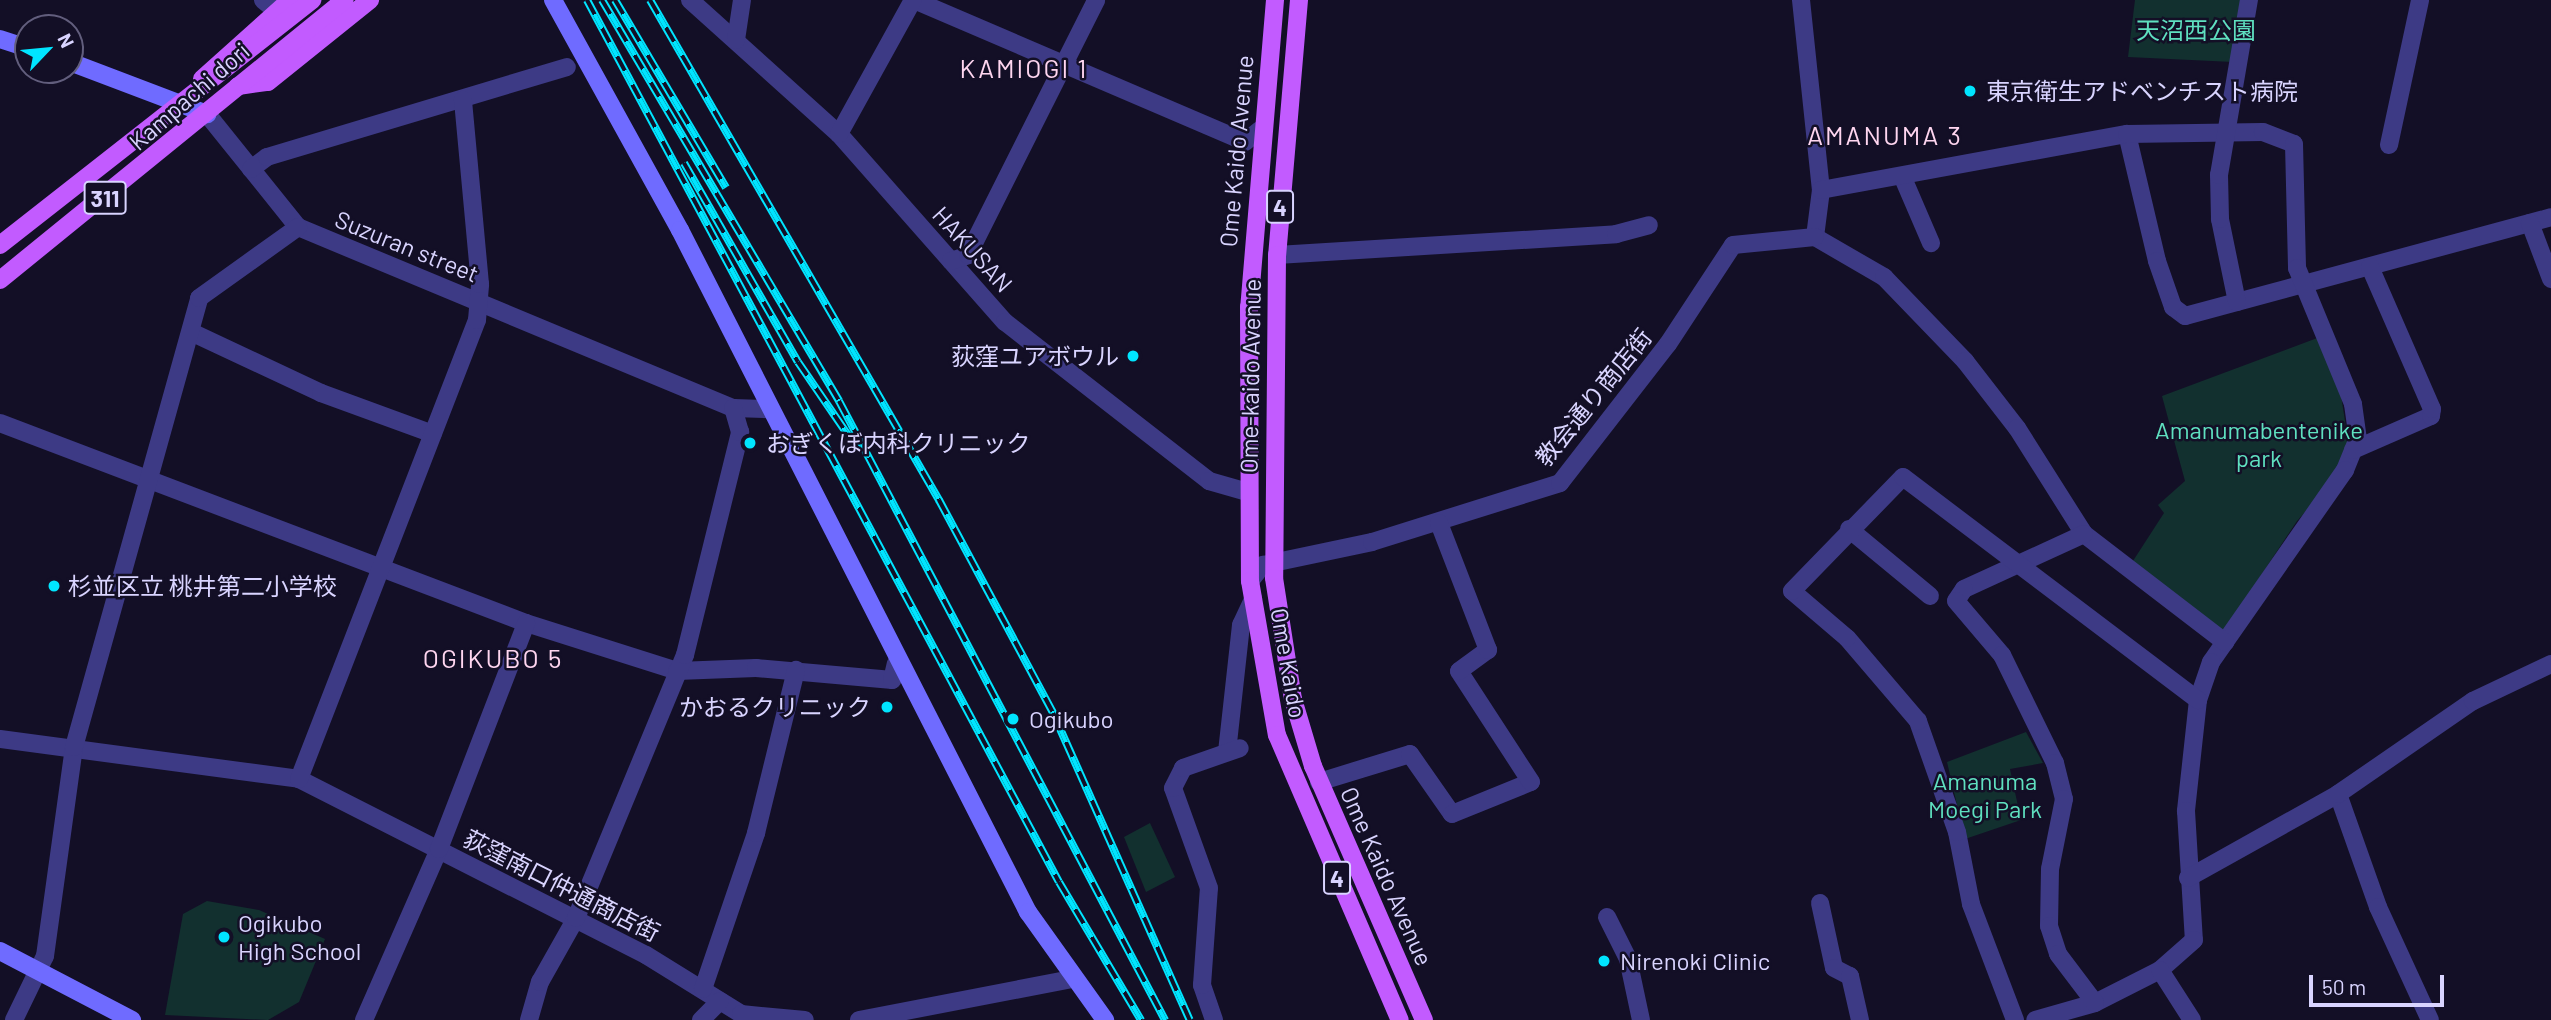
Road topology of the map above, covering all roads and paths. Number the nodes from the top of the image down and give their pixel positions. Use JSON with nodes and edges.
{"nodes":[{"id":1,"x":290,"y":0,"type":"edge"},
{"id":2,"x":313,"y":0,"type":"edge"},
{"id":3,"x":344,"y":0,"type":"edge"},
{"id":4,"x":370,"y":0,"type":"edge"},
{"id":5,"x":553,"y":0,"type":"edge"},
{"id":6,"x":690,"y":0,"type":"edge"},
{"id":7,"x":742,"y":0,"type":"edge"},
{"id":8,"x":914,"y":0,"type":"edge"},
{"id":9,"x":1096,"y":0,"type":"edge"},
{"id":10,"x":1299,"y":0,"type":"edge"},
{"id":11,"x":1801,"y":0,"type":"edge"},
{"id":12,"x":2249,"y":0,"type":"edge"},
{"id":13,"x":2420,"y":0,"type":"edge"},
{"id":14,"x":1277,"y":4,"type":"edge"},
{"id":15,"x":270,"y":6,"type":"edge"},
{"id":16,"x":736,"y":40,"type":"junction"},
{"id":17,"x":567,"y":66,"type":"dead end"},
{"id":18,"x":84,"y":67,"type":"edge"},
{"id":19,"x":1067,"y":68,"type":"junction"},
{"id":20,"x":237,"y":86,"type":"junction"},
{"id":21,"x":464,"y":100,"type":"junction"},
{"id":22,"x":182,"y":103,"type":"junction"},
{"id":23,"x":207,"y":114,"type":"junction"},
{"id":24,"x":1260,"y":130,"type":"junction"},
{"id":25,"x":2222,"y":133,"type":"junction"},
{"id":26,"x":839,"y":134,"type":"junction"},
{"id":27,"x":2127,"y":135,"type":"junction"},
{"id":28,"x":2389,"y":145,"type":"dead end"},
{"id":29,"x":251,"y":169,"type":"junction"},
{"id":30,"x":1903,"y":178,"type":"junction"},
{"id":31,"x":1821,"y":190,"type":"junction"},
{"id":32,"x":2551,"y":217,"type":"edge"},
{"id":33,"x":2530,"y":223,"type":"junction"},
{"id":34,"x":1649,"y":226,"type":"dead end"},
{"id":35,"x":298,"y":227,"type":"junction"},
{"id":36,"x":1803,"y":242,"type":"junction"},
{"id":37,"x":1931,"y":243,"type":"dead end"},
{"id":38,"x":0,"y":245,"type":"edge"},
{"id":39,"x":1277,"y":255,"type":"junction"},
{"id":40,"x":951,"y":261,"type":"junction"},
{"id":41,"x":2370,"y":267,"type":"junction"},
{"id":42,"x":2551,"y":279,"type":"edge"},
{"id":43,"x":0,"y":280,"type":"edge"},
{"id":44,"x":2302,"y":284,"type":"junction"},
{"id":45,"x":480,"y":293,"type":"junction"},
{"id":46,"x":2237,"y":302,"type":"junction"},
{"id":47,"x":191,"y":332,"type":"junction"},
{"id":48,"x":733,"y":408,"type":"junction"},
{"id":49,"x":768,"y":409,"type":"junction"},
{"id":50,"x":0,"y":423,"type":"edge"},
{"id":51,"x":433,"y":434,"type":"junction"},
{"id":52,"x":2353,"y":450,"type":"junction"},
{"id":53,"x":152,"y":479,"type":"junction"},
{"id":54,"x":1247,"y":492,"type":"junction"},
{"id":55,"x":1439,"y":523,"type":"junction"},
{"id":56,"x":1849,"y":529,"type":"junction"},
{"id":57,"x":2084,"y":534,"type":"junction"},
{"id":58,"x":1273,"y":562,"type":"junction"},
{"id":59,"x":2015,"y":565,"type":"junction"},
{"id":60,"x":382,"y":572,"type":"junction"},
{"id":61,"x":1252,"y":590,"type":"junction"},
{"id":62,"x":1930,"y":596,"type":"dead end"},
{"id":63,"x":526,"y":623,"type":"junction"},
{"id":64,"x":2225,"y":642,"type":"junction"},
{"id":65,"x":897,"y":663,"type":"junction"},
{"id":66,"x":2551,"y":664,"type":"edge"},
{"id":67,"x":796,"y":670,"type":"junction"},
{"id":68,"x":677,"y":671,"type":"junction"},
{"id":69,"x":2198,"y":700,"type":"junction"},
{"id":70,"x":0,"y":739,"type":"edge"},
{"id":71,"x":74,"y":747,"type":"junction"},
{"id":72,"x":299,"y":779,"type":"junction"},
{"id":73,"x":1319,"y":782,"type":"junction"},
{"id":74,"x":2338,"y":794,"type":"junction"},
{"id":75,"x":439,"y":849,"type":"junction"},
{"id":76,"x":2188,"y":878,"type":"junction"},
{"id":77,"x":1821,"y":903,"type":"dead end"},
{"id":78,"x":1607,"y":917,"type":"dead end"},
{"id":79,"x":576,"y":918,"type":"junction"},
{"id":80,"x":0,"y":951,"type":"edge"},
{"id":81,"x":2160,"y":970,"type":"junction"},
{"id":82,"x":41,"y":972,"type":"junction"},
{"id":83,"x":1071,"y":979,"type":"junction"},
{"id":84,"x":703,"y":989,"type":"junction"},
{"id":85,"x":720,"y":1001,"type":"junction"},
{"id":86,"x":2095,"y":1003,"type":"junction"},
{"id":87,"x":945,"y":1014,"type":"edge"},
{"id":88,"x":14,"y":1020,"type":"edge"},
{"id":89,"x":132,"y":1020,"type":"edge"},
{"id":90,"x":364,"y":1020,"type":"edge"},
{"id":91,"x":529,"y":1020,"type":"edge"},
{"id":92,"x":701,"y":1020,"type":"edge"},
{"id":93,"x":805,"y":1020,"type":"edge"},
{"id":94,"x":859,"y":1020,"type":"edge"},
{"id":95,"x":1105,"y":1020,"type":"edge"},
{"id":96,"x":1214,"y":1020,"type":"edge"},
{"id":97,"x":1400,"y":1020,"type":"edge"},
{"id":98,"x":1424,"y":1020,"type":"edge"},
{"id":99,"x":1641,"y":1020,"type":"edge"},
{"id":100,"x":1860,"y":1020,"type":"edge"},
{"id":101,"x":2015,"y":1020,"type":"edge"},
{"id":102,"x":2035,"y":1020,"type":"edge"},
{"id":103,"x":2192,"y":1020,"type":"edge"},
{"id":104,"x":2430,"y":1020,"type":"edge"}],
"edges":[{"from":1,"to":15,"type":"main road","number":"311"},
{"from":2,"to":22,"type":"main road","name":"Kampachi dori","number":"311"},
{"from":3,"to":20,"type":"main road","name":"Kampachi dori","number":"311"},
{"from":4,"to":20,"type":"main road"},
{"from":5,"to":49,"type":"street"},
{"from":6,"to":16,"type":"street","name":"HAKUSAN"},
{"from":7,"to":16,"type":"street"},
{"from":8,"to":19,"type":"street"},
{"from":8,"to":26,"type":"street"},
{"from":9,"to":19,"type":"street"},
{"from":10,"to":39,"type":"main road","name":"Ome-kaido Avenue","number":"4"},
{"from":11,"to":31,"type":"street"},
{"from":12,"to":25,"type":"street"},
{"from":13,"to":28,"type":"street"},
{"from":14,"to":24,"type":"main road","name":"Ome Kaido Avenue","number":"4"},
{"from":15,"to":22,"type":"main road","number":"311"},
{"from":16,"to":26,"type":"street","name":"HAKUSAN"},
{"from":17,"to":21,"type":"street"},
{"from":18,"to":22,"type":"street","name":"Suzuran street"},
{"from":19,"to":24,"type":"street"},
{"from":19,"to":40,"type":"street"},
{"from":20,"to":23,"type":"main road","name":"Kampachi dori","number":"311"},
{"from":21,"to":29,"type":"street"},
{"from":21,"to":45,"type":"street"},
{"from":22,"to":23,"type":"street","name":"Suzuran street"},
{"from":22,"to":38,"type":"main road","name":"Kampachi dori","number":"311"},
{"from":23,"to":29,"type":"street","name":"Suzuran street"},
{"from":23,"to":43,"type":"main road","name":"Kampachi dori","number":"311"},
{"from":24,"to":54,"type":"main road","name":"Ome Kaido Avenue","number":"4"},
{"from":25,"to":27,"type":"street"},
{"from":25,"to":44,"type":"street"},
{"from":25,"to":46,"type":"street"},
{"from":26,"to":40,"type":"street","name":"HAKUSAN"},
{"from":27,"to":30,"type":"street"},
{"from":27,"to":46,"type":"street"},
{"from":29,"to":35,"type":"street","name":"Suzuran street"},
{"from":30,"to":31,"type":"street"},
{"from":30,"to":37,"type":"street"},
{"from":31,"to":36,"type":"street"},
{"from":32,"to":33,"type":"street"},
{"from":33,"to":41,"type":"street"},
{"from":33,"to":42,"type":"street"},
{"from":34,"to":39,"type":"street"},
{"from":35,"to":45,"type":"street","name":"Suzuran street"},
{"from":35,"to":47,"type":"street"},
{"from":36,"to":55,"type":"street","name":"教会通り商店街"},
{"from":36,"to":57,"type":"street"},
{"from":39,"to":58,"type":"main road","name":"Ome-kaido Avenue","number":"4"},
{"from":40,"to":54,"type":"street","name":"HAKUSAN"},
{"from":41,"to":44,"type":"street"},
{"from":41,"to":52,"type":"street"},
{"from":44,"to":46,"type":"street"},
{"from":44,"to":52,"type":"street"},
{"from":45,"to":48,"type":"street","name":"Suzuran street"},
{"from":45,"to":51,"type":"street"},
{"from":47,"to":51,"type":"street"},
{"from":47,"to":53,"type":"street"},
{"from":48,"to":49,"type":"street","name":"Suzuran street"},
{"from":48,"to":68,"type":"street"},
{"from":49,"to":65,"type":"street"},
{"from":50,"to":53,"type":"street"},
{"from":51,"to":60,"type":"street"},
{"from":52,"to":64,"type":"street"},
{"from":53,"to":60,"type":"street"},
{"from":53,"to":71,"type":"street"},
{"from":54,"to":61,"type":"main road","name":"Ome Kaido Avenue","number":"4"},
{"from":55,"to":58,"type":"street","name":"教会通り商店街"},
{"from":55,"to":73,"type":"street"},
{"from":56,"to":59,"type":"street"},
{"from":56,"to":62,"type":"street"},
{"from":56,"to":101,"type":"street"},
{"from":57,"to":59,"type":"street"},
{"from":57,"to":64,"type":"street"},
{"from":58,"to":61,"type":"street","name":"教会通り商店街"},
{"from":58,"to":73,"type":"main road","name":"Ome Kaido Avenue","number":"4"},
{"from":59,"to":69,"type":"street"},
{"from":59,"to":86,"type":"street"},
{"from":60,"to":63,"type":"street"},
{"from":60,"to":72,"type":"street"},
{"from":61,"to":96,"type":"street"},
{"from":61,"to":97,"type":"main road","name":"Ome Kaido","number":"4"},
{"from":63,"to":68,"type":"street"},
{"from":63,"to":75,"type":"street"},
{"from":64,"to":69,"type":"street"},
{"from":65,"to":67,"type":"street"},
{"from":65,"to":83,"type":"street"},
{"from":66,"to":74,"type":"street"},
{"from":67,"to":68,"type":"street"},
{"from":67,"to":84,"type":"street"},
{"from":68,"to":79,"type":"street"},
{"from":69,"to":76,"type":"street"},
{"from":70,"to":71,"type":"street","name":"荻窪南口仲通商店街"},
{"from":71,"to":72,"type":"street","name":"荻窪南口仲通商店街"},
{"from":71,"to":82,"type":"street"},
{"from":72,"to":75,"type":"street","name":"荻窪南口仲通商店街"},
{"from":73,"to":98,"type":"main road","name":"Ome Kaido Avenue","number":"4"},
{"from":74,"to":76,"type":"street"},
{"from":74,"to":104,"type":"street"},
{"from":75,"to":79,"type":"street","name":"荻窪南口仲通商店街"},
{"from":75,"to":90,"type":"street"},
{"from":76,"to":81,"type":"street"},
{"from":77,"to":100,"type":"street"},
{"from":78,"to":99,"type":"street"},
{"from":79,"to":84,"type":"street","name":"荻窪南口仲通商店街"},
{"from":79,"to":91,"type":"street"},
{"from":80,"to":82,"type":"street"},
{"from":81,"to":86,"type":"street"},
{"from":81,"to":103,"type":"street"},
{"from":82,"to":88,"type":"street"},
{"from":82,"to":89,"type":"street"},
{"from":83,"to":87,"type":"street"},
{"from":83,"to":95,"type":"street"},
{"from":84,"to":85,"type":"street","name":"荻窪南口仲通商店街"},
{"from":85,"to":92,"type":"street"},
{"from":85,"to":93,"type":"street","name":"荻窪南口仲通商店街"},
{"from":86,"to":102,"type":"street"},
{"from":87,"to":94,"type":"street"}]}
